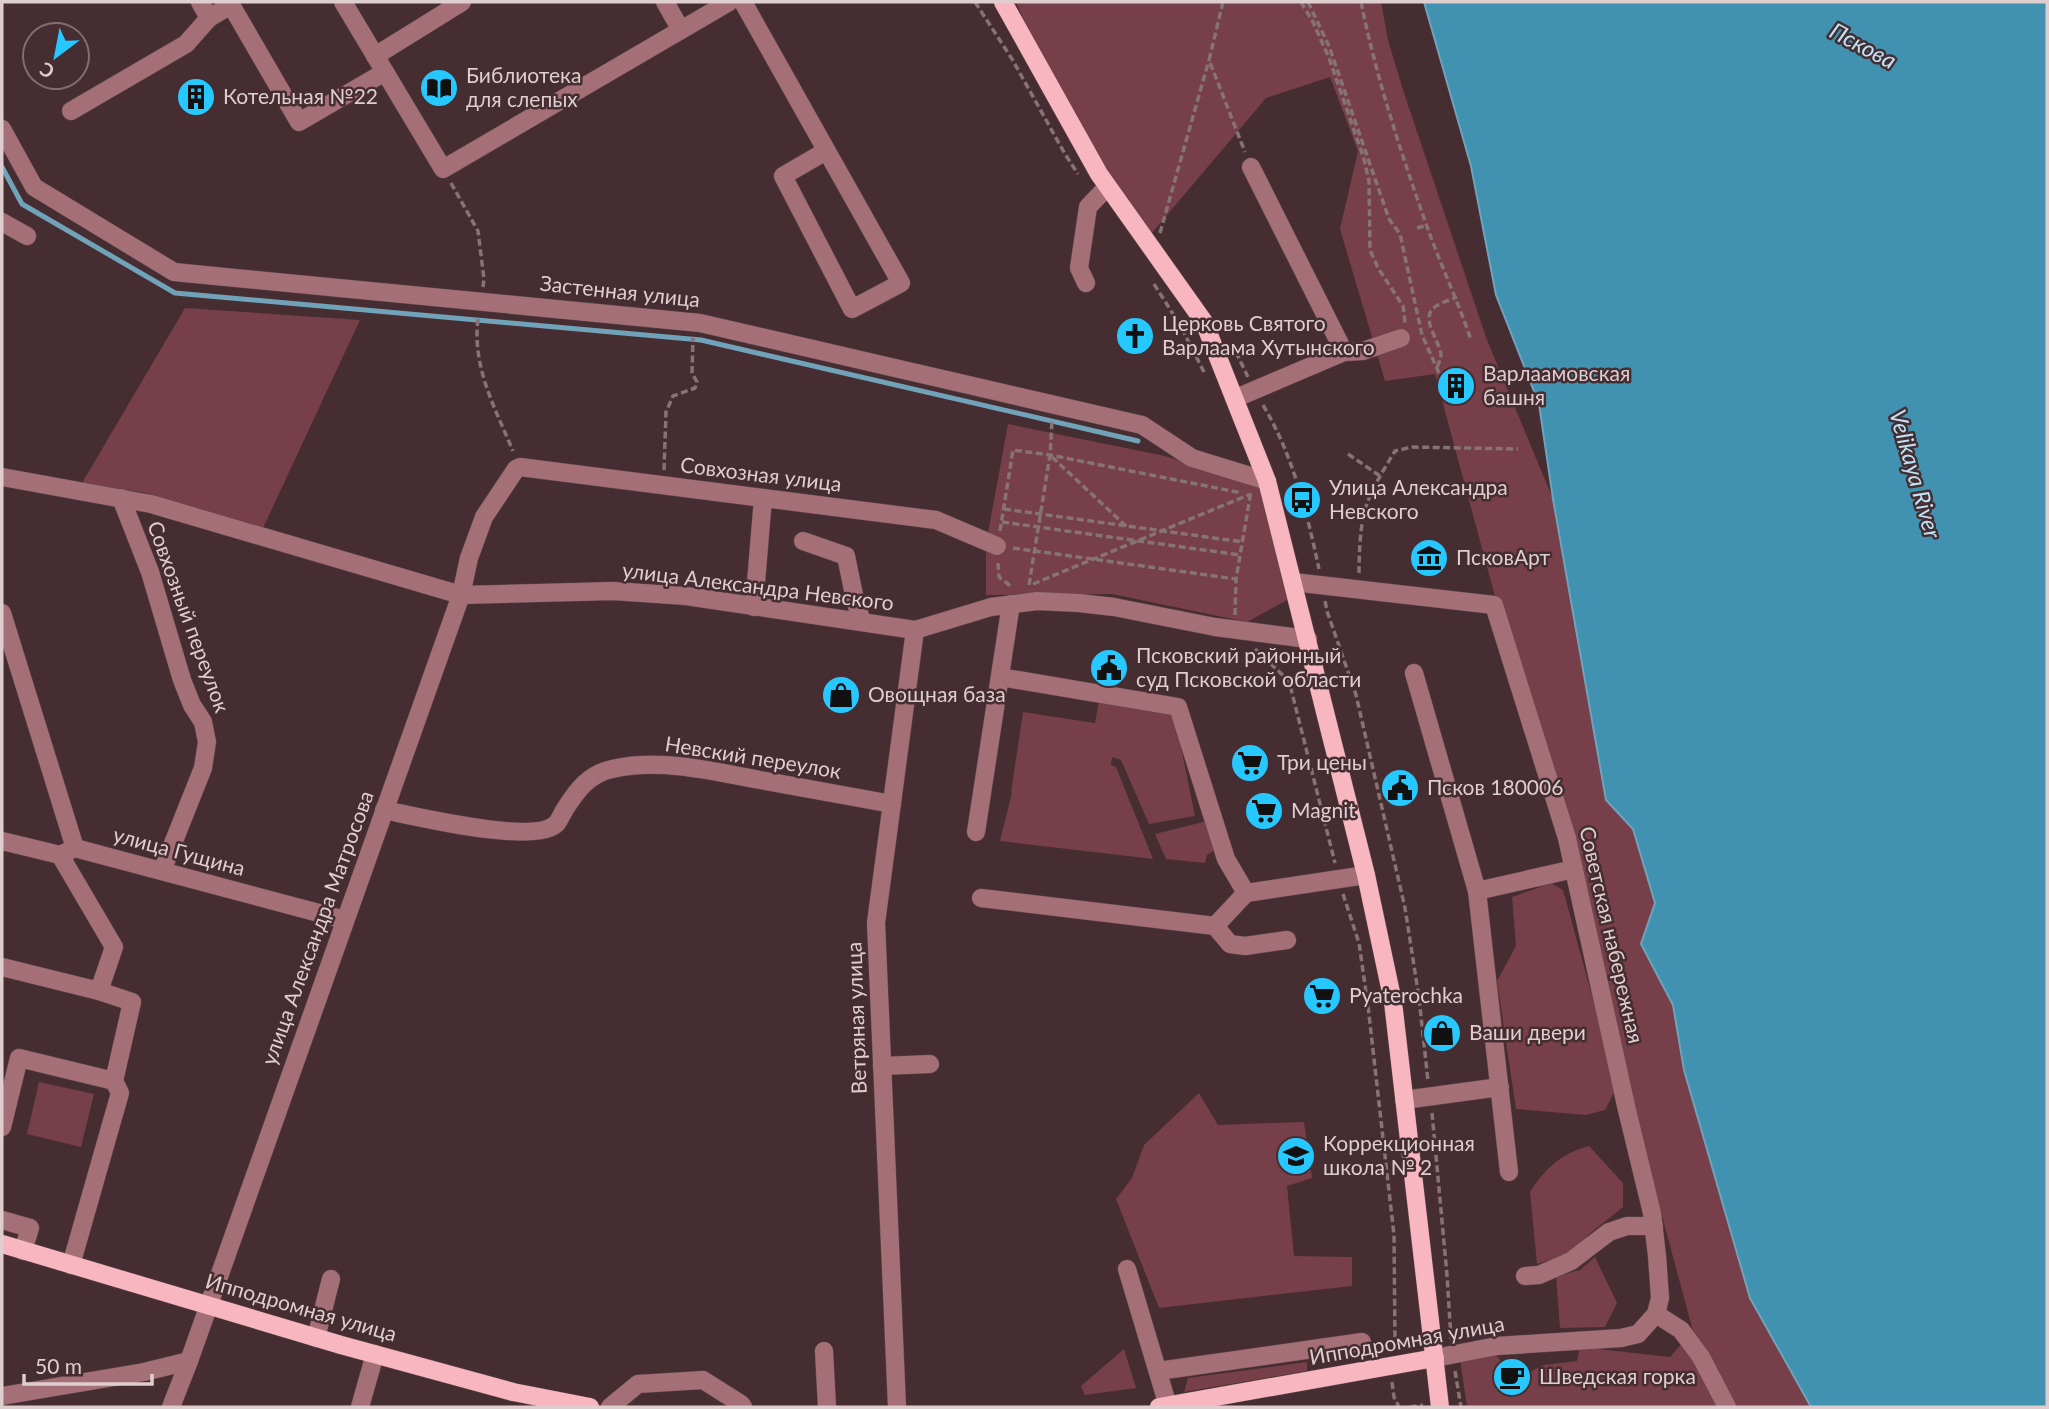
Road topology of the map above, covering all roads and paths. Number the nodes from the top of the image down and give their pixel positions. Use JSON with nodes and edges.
{"nodes":[{"id":1,"x":200,"y":2,"type":"edge"},
{"id":2,"x":342,"y":2,"type":"edge"},
{"id":3,"x":462,"y":2,"type":"edge"},
{"id":4,"x":664,"y":2,"type":"edge"},
{"id":5,"x":729,"y":2,"type":"edge"},
{"id":6,"x":743,"y":2,"type":"edge"},
{"id":7,"x":975,"y":2,"type":"edge"},
{"id":8,"x":1003,"y":2,"type":"edge"},
{"id":9,"x":1223,"y":2,"type":"edge"},
{"id":10,"x":1300,"y":2,"type":"edge"},
{"id":11,"x":1308,"y":2,"type":"edge"},
{"id":12,"x":1361,"y":2,"type":"edge"},
{"id":13,"x":234,"y":3,"type":"edge"},
{"id":14,"x":209,"y":18,"type":"junction"},
{"id":15,"x":681,"y":30,"type":"junction"},
{"id":16,"x":375,"y":56,"type":"junction"},
{"id":17,"x":1209,"y":60,"type":"junction"},
{"id":18,"x":385,"y":72,"type":"junction"},
{"id":19,"x":71,"y":111,"type":"dead end"},
{"id":20,"x":2,"y":129,"type":"edge"},
{"id":21,"x":826,"y":151,"type":"junction"},
{"id":22,"x":1251,"y":167,"type":"joint"},
{"id":23,"x":443,"y":169,"type":"junction"},
{"id":24,"x":1101,"y":193,"type":"junction"},
{"id":25,"x":2,"y":222,"type":"edge"},
{"id":26,"x":1427,"y":225,"type":"junction"},
{"id":27,"x":1417,"y":229,"type":"dead end"},
{"id":28,"x":1407,"y":232,"type":"dead end"},
{"id":29,"x":1400,"y":234,"type":"junction"},
{"id":30,"x":27,"y":236,"type":"dead end"},
{"id":31,"x":1154,"y":253,"type":"junction"},
{"id":32,"x":1153,"y":282,"type":"dead end"},
{"id":33,"x":1086,"y":283,"type":"dead end"},
{"id":34,"x":1457,"y":297,"type":"junction"},
{"id":35,"x":480,"y":307,"type":"junction"},
{"id":36,"x":1401,"y":338,"type":"joint"},
{"id":37,"x":1471,"y":340,"type":"dead end"},
{"id":38,"x":693,"y":343,"type":"dead end"},
{"id":39,"x":1344,"y":352,"type":"junction"},
{"id":40,"x":1204,"y":372,"type":"dead end"},
{"id":41,"x":1236,"y":398,"type":"junction"},
{"id":42,"x":1052,"y":421,"type":"dead end"},
{"id":43,"x":1518,"y":449,"type":"dead end"},
{"id":44,"x":1348,"y":454,"type":"dead end"},
{"id":45,"x":1050,"y":455,"type":"junction"},
{"id":46,"x":518,"y":468,"type":"junction"},
{"id":47,"x":1380,"y":476,"type":"junction"},
{"id":48,"x":2,"y":477,"type":"edge"},
{"id":49,"x":1260,"y":478,"type":"junction"},
{"id":50,"x":664,"y":486,"type":"junction"},
{"id":51,"x":1251,"y":494,"type":"junction"},
{"id":52,"x":121,"y":498,"type":"junction"},
{"id":53,"x":763,"y":498,"type":"junction"},
{"id":54,"x":1004,"y":509,"type":"junction"},
{"id":55,"x":1041,"y":514,"type":"junction"},
{"id":56,"x":1002,"y":522,"type":"junction"},
{"id":57,"x":1038,"y":527,"type":"junction"},
{"id":58,"x":1128,"y":527,"type":"junction"},
{"id":59,"x":1159,"y":532,"type":"junction"},
{"id":60,"x":803,"y":541,"type":"dead end"},
{"id":61,"x":1136,"y":541,"type":"junction"},
{"id":62,"x":1243,"y":542,"type":"junction"},
{"id":63,"x":997,"y":546,"type":"junction"},
{"id":64,"x":1034,"y":551,"type":"junction"},
{"id":65,"x":1240,"y":555,"type":"junction"},
{"id":66,"x":1092,"y":559,"type":"junction"},
{"id":67,"x":1236,"y":579,"type":"junction"},
{"id":68,"x":1293,"y":582,"type":"junction"},
{"id":69,"x":1029,"y":585,"type":"junction"},
{"id":70,"x":1358,"y":589,"type":"junction"},
{"id":71,"x":461,"y":594,"type":"junction"},
{"id":72,"x":1014,"y":597,"type":"junction"},
{"id":73,"x":754,"y":607,"type":"junction"},
{"id":74,"x":2,"y":613,"type":"edge"},
{"id":75,"x":862,"y":622,"type":"junction"},
{"id":76,"x":915,"y":630,"type":"junction"},
{"id":77,"x":1235,"y":630,"type":"junction"},
{"id":78,"x":1308,"y":639,"type":"junction"},
{"id":79,"x":1414,"y":673,"type":"dead end"},
{"id":80,"x":1000,"y":677,"type":"junction"},
{"id":81,"x":892,"y":804,"type":"junction"},
{"id":82,"x":384,"y":810,"type":"junction"},
{"id":83,"x":976,"y":832,"type":"dead end"},
{"id":84,"x":2,"y":841,"type":"edge"},
{"id":85,"x":67,"y":852,"type":"junction"},
{"id":86,"x":1574,"y":869,"type":"junction"},
{"id":87,"x":162,"y":871,"type":"junction"},
{"id":88,"x":1366,"y":875,"type":"junction"},
{"id":89,"x":1339,"y":879,"type":"junction"},
{"id":90,"x":1477,"y":891,"type":"junction"},
{"id":91,"x":1246,"y":893,"type":"junction"},
{"id":92,"x":981,"y":898,"type":"dead end"},
{"id":93,"x":345,"y":919,"type":"junction"},
{"id":94,"x":1215,"y":926,"type":"junction"},
{"id":95,"x":1287,"y":940,"type":"dead end"},
{"id":96,"x":2,"y":967,"type":"edge"},
{"id":97,"x":99,"y":991,"type":"junction"},
{"id":98,"x":930,"y":1064,"type":"dead end"},
{"id":99,"x":882,"y":1066,"type":"junction"},
{"id":100,"x":114,"y":1081,"type":"junction"},
{"id":101,"x":1500,"y":1087,"type":"junction"},
{"id":102,"x":1404,"y":1100,"type":"junction"},
{"id":103,"x":2,"y":1127,"type":"edge"},
{"id":104,"x":1509,"y":1172,"type":"dead end"},
{"id":105,"x":2,"y":1220,"type":"edge"},
{"id":106,"x":1654,"y":1227,"type":"junction"},
{"id":107,"x":2,"y":1244,"type":"edge"},
{"id":108,"x":23,"y":1251,"type":"junction"},
{"id":109,"x":71,"y":1265,"type":"junction"},
{"id":110,"x":1127,"y":1269,"type":"dead end"},
{"id":111,"x":1525,"y":1276,"type":"dead end"},
{"id":112,"x":331,"y":1279,"type":"dead end"},
{"id":113,"x":208,"y":1305,"type":"junction"},
{"id":114,"x":1656,"y":1314,"type":"junction"},
{"id":115,"x":316,"y":1338,"type":"junction"},
{"id":116,"x":1362,"y":1342,"type":"dead end"},
{"id":117,"x":824,"y":1351,"type":"dead end"},
{"id":118,"x":375,"y":1354,"type":"junction"},
{"id":119,"x":1443,"y":1356,"type":"junction"},
{"id":120,"x":189,"y":1361,"type":"junction"},
{"id":121,"x":1390,"y":1365,"type":"junction"},
{"id":122,"x":1158,"y":1371,"type":"junction"},
{"id":123,"x":9,"y":1401,"type":"edge"},
{"id":124,"x":549,"y":1403,"type":"edge"},
{"id":125,"x":1163,"y":1406,"type":"edge"},
{"id":126,"x":171,"y":1407,"type":"edge"},
{"id":127,"x":360,"y":1407,"type":"edge"},
{"id":128,"x":590,"y":1407,"type":"edge"},
{"id":129,"x":610,"y":1407,"type":"edge"},
{"id":130,"x":743,"y":1407,"type":"edge"},
{"id":131,"x":827,"y":1407,"type":"edge"},
{"id":132,"x":897,"y":1407,"type":"edge"},
{"id":133,"x":1399,"y":1407,"type":"edge"},
{"id":134,"x":1440,"y":1407,"type":"edge"},
{"id":135,"x":1461,"y":1407,"type":"edge"},
{"id":136,"x":1727,"y":1407,"type":"edge"}],
"edges":[{"from":1,"to":14,"type":"street"},
{"from":2,"to":16,"type":"street"},
{"from":3,"to":16,"type":"street"},
{"from":4,"to":15,"type":"street"},
{"from":5,"to":15,"type":"street"},
{"from":6,"to":21,"type":"street"},
{"from":7,"to":24,"type":"path"},
{"from":8,"to":24,"type":"main road"},
{"from":9,"to":17,"type":"path"},
{"from":10,"to":36,"type":"path"},
{"from":11,"to":29,"type":"path"},
{"from":12,"to":26,"type":"path"},
{"from":13,"to":14,"type":"street"},
{"from":13,"to":18,"type":"street"},
{"from":14,"to":19,"type":"street"},
{"from":15,"to":23,"type":"street"},
{"from":16,"to":18,"type":"street"},
{"from":17,"to":22,"type":"path"},
{"from":17,"to":31,"type":"path"},
{"from":18,"to":23,"type":"street"},
{"from":20,"to":35,"type":"street","name":"Застенная улица"},
{"from":21,"to":21,"type":"street"},
{"from":22,"to":39,"type":"street"},
{"from":23,"to":35,"type":"path"},
{"from":24,"to":31,"type":"main road"},
{"from":24,"to":33,"type":"street"},
{"from":25,"to":30,"type":"street"},
{"from":26,"to":27,"type":"path"},
{"from":26,"to":34,"type":"path"},
{"from":28,"to":29,"type":"path"},
{"from":29,"to":34,"type":"path"},
{"from":31,"to":41,"type":"main road"},
{"from":32,"to":40,"type":"path"},
{"from":34,"to":37,"type":"path"},
{"from":35,"to":46,"type":"path"},
{"from":35,"to":49,"type":"street","name":"Застенная улица"},
{"from":36,"to":39,"type":"street"},
{"from":38,"to":50,"type":"path"},
{"from":39,"to":41,"type":"street"},
{"from":41,"to":49,"type":"main road"},
{"from":42,"to":45,"type":"path"},
{"from":43,"to":47,"type":"path"},
{"from":44,"to":47,"type":"path"},
{"from":45,"to":51,"type":"path"},
{"from":45,"to":54,"type":"path"},
{"from":45,"to":55,"type":"path"},
{"from":45,"to":58,"type":"path"},
{"from":46,"to":50,"type":"street","name":"Совхозная улица"},
{"from":46,"to":71,"type":"street","name":"улица Александра Матросова"},
{"from":47,"to":70,"type":"path"},
{"from":48,"to":52,"type":"street","name":"улица Александра Невского"},
{"from":49,"to":51,"type":"path"},
{"from":49,"to":68,"type":"main road"},
{"from":50,"to":53,"type":"street","name":"Совхозная улица"},
{"from":51,"to":59,"type":"path"},
{"from":51,"to":62,"type":"path"},
{"from":52,"to":71,"type":"street","name":"улица Александра Невского"},
{"from":52,"to":87,"type":"street","name":"Совхозный переулок"},
{"from":53,"to":63,"type":"street","name":"Совхозная улица"},
{"from":53,"to":73,"type":"street"},
{"from":54,"to":55,"type":"path"},
{"from":54,"to":56,"type":"path"},
{"from":55,"to":57,"type":"path"},
{"from":55,"to":58,"type":"path"},
{"from":56,"to":57,"type":"path"},
{"from":56,"to":63,"type":"path"},
{"from":57,"to":61,"type":"path"},
{"from":57,"to":64,"type":"path"},
{"from":58,"to":59,"type":"path"},
{"from":59,"to":61,"type":"path"},
{"from":59,"to":62,"type":"path"},
{"from":60,"to":75,"type":"street"},
{"from":61,"to":65,"type":"path"},
{"from":61,"to":66,"type":"path"},
{"from":62,"to":65,"type":"path"},
{"from":63,"to":64,"type":"path"},
{"from":63,"to":72,"type":"path"},
{"from":64,"to":66,"type":"path"},
{"from":64,"to":69,"type":"path"},
{"from":65,"to":67,"type":"path"},
{"from":66,"to":67,"type":"path"},
{"from":66,"to":69,"type":"path"},
{"from":67,"to":77,"type":"path"},
{"from":68,"to":70,"type":"street","name":"Советская набережная"},
{"from":68,"to":78,"type":"main road"},
{"from":69,"to":72,"type":"path"},
{"from":70,"to":86,"type":"street","name":"Советская набережная"},
{"from":71,"to":73,"type":"street","name":"улица Александра Невского"},
{"from":71,"to":82,"type":"street","name":"улица Александра Матросова"},
{"from":72,"to":76,"type":"street","name":"улица Александра Невского"},
{"from":72,"to":77,"type":"street","name":"улица Александра Невского"},
{"from":72,"to":80,"type":"street"},
{"from":73,"to":75,"type":"street","name":"улица Александра Невского"},
{"from":74,"to":85,"type":"street"},
{"from":75,"to":76,"type":"street","name":"улица Александра Невского"},
{"from":76,"to":81,"type":"street","name":"Ветряная улица"},
{"from":77,"to":78,"type":"street","name":"улица Александра Невского"},
{"from":77,"to":89,"type":"path"},
{"from":78,"to":88,"type":"main road"},
{"from":79,"to":90,"type":"street"},
{"from":80,"to":83,"type":"street"},
{"from":80,"to":91,"type":"street"},
{"from":81,"to":82,"type":"street","name":"Невский переулок"},
{"from":81,"to":99,"type":"street","name":"Ветряная улица"},
{"from":82,"to":93,"type":"street","name":"улица Александра Матросова"},
{"from":84,"to":85,"type":"street","name":"улица Гущина"},
{"from":85,"to":87,"type":"street","name":"улица Гущина"},
{"from":85,"to":97,"type":"street"},
{"from":86,"to":90,"type":"street"},
{"from":86,"to":106,"type":"street","name":"Советская набережная"},
{"from":87,"to":93,"type":"street","name":"улица Гущина"},
{"from":88,"to":89,"type":"street"},
{"from":88,"to":102,"type":"main road"},
{"from":89,"to":91,"type":"street"},
{"from":89,"to":121,"type":"path"},
{"from":90,"to":101,"type":"street"},
{"from":91,"to":94,"type":"street"},
{"from":92,"to":94,"type":"street"},
{"from":93,"to":113,"type":"street","name":"улица Александра Матросова"},
{"from":94,"to":95,"type":"street"},
{"from":96,"to":97,"type":"street"},
{"from":97,"to":100,"type":"street"},
{"from":98,"to":99,"type":"street"},
{"from":99,"to":132,"type":"street","name":"Ветряная улица"},
{"from":100,"to":103,"type":"street"},
{"from":100,"to":109,"type":"street"},
{"from":101,"to":102,"type":"street"},
{"from":101,"to":104,"type":"street"},
{"from":102,"to":119,"type":"main road"},
{"from":105,"to":108,"type":"street"},
{"from":106,"to":111,"type":"street"},
{"from":106,"to":114,"type":"street","name":"Советская набережная"},
{"from":107,"to":108,"type":"main road","name":"Ипподромная улица"},
{"from":108,"to":109,"type":"main road","name":"Ипподромная улица"},
{"from":109,"to":113,"type":"main road","name":"Ипподромная улица"},
{"from":110,"to":122,"type":"street"},
{"from":112,"to":115,"type":"street"},
{"from":113,"to":115,"type":"main road","name":"Ипподромная улица"},
{"from":113,"to":120,"type":"street","name":"улица Александра Матросова"},
{"from":114,"to":119,"type":"street","name":"Ипподромная улица"},
{"from":114,"to":136,"type":"street"},
{"from":115,"to":118,"type":"main road","name":"Ипподромная улица"},
{"from":116,"to":122,"type":"street"},
{"from":117,"to":131,"type":"street"},
{"from":118,"to":124,"type":"main road","name":"Ипподромная улица"},
{"from":118,"to":127,"type":"street"},
{"from":119,"to":121,"type":"main road","name":"Ипподромная улица"},
{"from":119,"to":134,"type":"main road"},
{"from":119,"to":135,"type":"path"},
{"from":120,"to":123,"type":"street"},
{"from":120,"to":126,"type":"street","name":"улица Александра Матросова"},
{"from":121,"to":125,"type":"main road","name":"Ипподромная улица"},
{"from":121,"to":133,"type":"path"},
{"from":122,"to":125,"type":"street"},
{"from":124,"to":128,"type":"main road","name":"Ипподромная улица"},
{"from":129,"to":130,"type":"street"}]}
